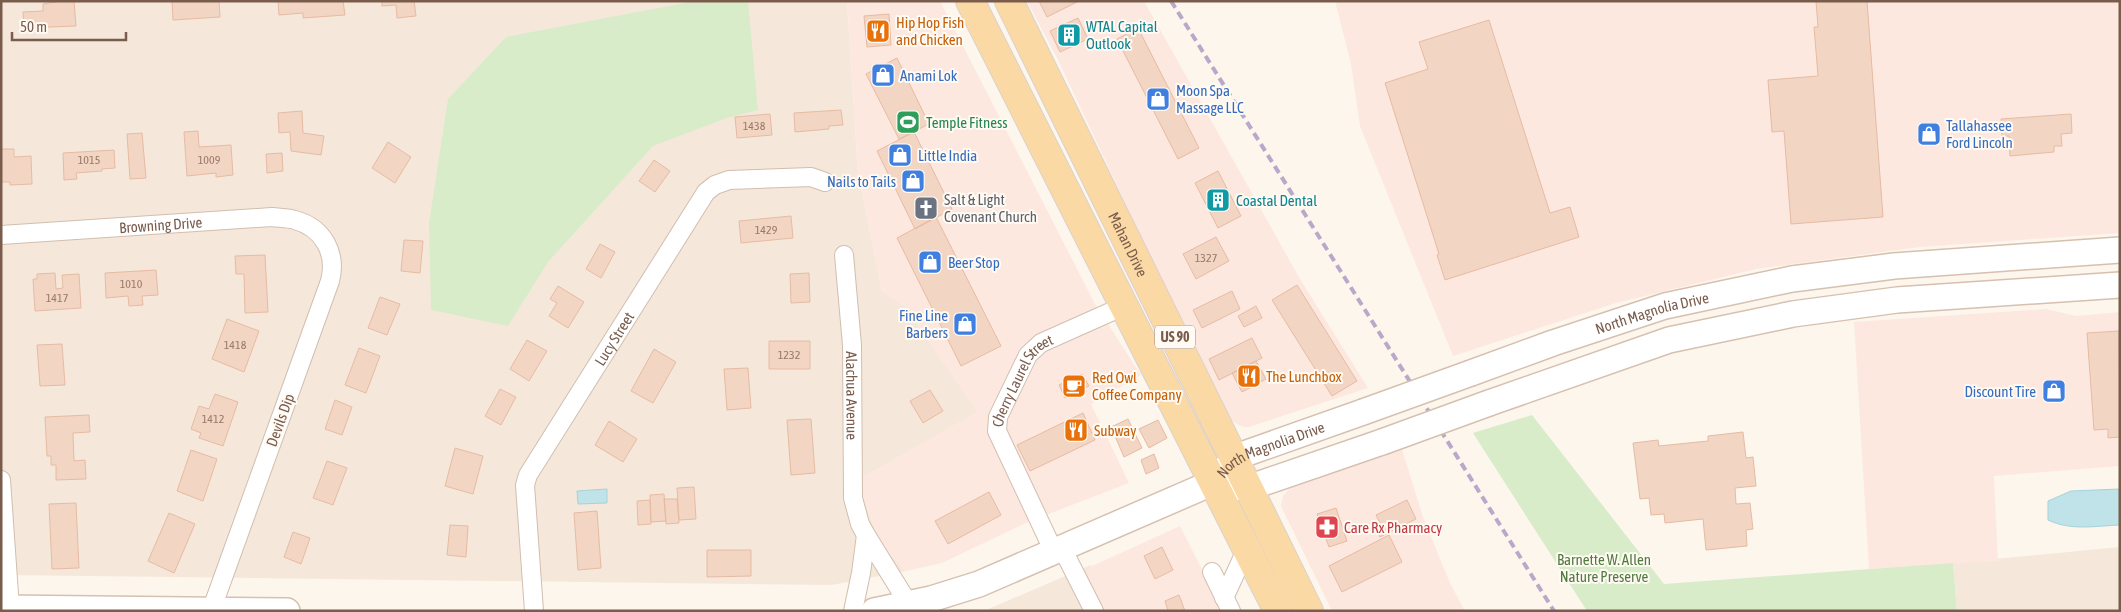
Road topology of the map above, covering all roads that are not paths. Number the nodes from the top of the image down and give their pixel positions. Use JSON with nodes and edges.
{"nodes":[{"id":1,"x":970,"y":1,"type":"edge"},
{"id":2,"x":1009,"y":1,"type":"edge"},
{"id":3,"x":1054,"y":92,"type":"junction"},
{"id":4,"x":1024,"y":108,"type":"junction"},
{"id":5,"x":825,"y":182,"type":"dead end"},
{"id":6,"x":316,"y":232,"type":"joint"},
{"id":7,"x":1,"y":235,"type":"edge"},
{"id":8,"x":2120,"y":250,"type":"edge"},
{"id":9,"x":844,"y":255,"type":"dead end"},
{"id":10,"x":1894,"y":266,"type":"junction"},
{"id":11,"x":2120,"y":285,"type":"edge"},
{"id":12,"x":1897,"y":300,"type":"junction"},
{"id":13,"x":1124,"y":306,"type":"junction"},
{"id":14,"x":1640,"y":314,"type":"junction"},
{"id":15,"x":1648,"y":347,"type":"junction"},
{"id":16,"x":1235,"y":459,"type":"junction"},
{"id":17,"x":1,"y":480,"type":"edge"},
{"id":18,"x":1214,"y":482,"type":"junction"},
{"id":19,"x":1248,"y":488,"type":"junction"},
{"id":20,"x":866,"y":535,"type":"junction"},
{"id":21,"x":1247,"y":548,"type":"junction"},
{"id":22,"x":1058,"y":550,"type":"junction"},
{"id":23,"x":1212,"y":572,"type":"dead end"},
{"id":24,"x":1228,"y":604,"type":"edge"},
{"id":25,"x":5,"y":608,"type":"edge"},
{"id":26,"x":912,"y":608,"type":"edge"},
{"id":27,"x":211,"y":610,"type":"edge"},
{"id":28,"x":287,"y":611,"type":"edge"},
{"id":29,"x":534,"y":611,"type":"edge"},
{"id":30,"x":853,"y":611,"type":"edge"},
{"id":31,"x":874,"y":611,"type":"edge"},
{"id":32,"x":1094,"y":611,"type":"edge"},
{"id":33,"x":1278,"y":611,"type":"edge"},
{"id":34,"x":1309,"y":611,"type":"edge"}],
"edges":[{"from":1,"to":4,"type":"main road","number":"US 90"},
{"from":2,"to":3,"type":"main road","name":"Mahan Drive","number":"US 90"},
{"from":3,"to":4,"type":"main road"},
{"from":3,"to":16,"type":"main road","name":"Mahan Drive","number":"US 90"},
{"from":4,"to":13,"type":"main road","number":"US 90"},
{"from":5,"to":29,"type":"street","name":"Lucy Street"},
{"from":6,"to":7,"type":"street","name":"Browning Drive"},
{"from":6,"to":27,"type":"street","name":"Devils Dip"},
{"from":8,"to":10,"type":"main road","name":"North Magnolia Drive"},
{"from":9,"to":20,"type":"street","name":"Alachua Avenue"},
{"from":10,"to":12,"type":"main road"},
{"from":10,"to":14,"type":"main road","name":"North Magnolia Drive"},
{"from":11,"to":12,"type":"main road","name":"North Magnolia Drive"},
{"from":12,"to":15,"type":"main road","name":"North Magnolia Drive"},
{"from":13,"to":18,"type":"main road","number":"US 90"},
{"from":13,"to":22,"type":"street","name":"Cherry Laurel Street"},
{"from":14,"to":15,"type":"main road"},
{"from":14,"to":16,"type":"main road","name":"North Magnolia Drive","bridge":true},
{"from":15,"to":19,"type":"main road","name":"North Magnolia Drive","bridge":true},
{"from":16,"to":18,"type":"main road","name":"North Magnolia Drive"},
{"from":16,"to":19,"type":"main road","name":"Mahan Drive","number":"US 90"},
{"from":17,"to":25,"type":"street"},
{"from":18,"to":19,"type":"main road","name":"North Magnolia Drive"},
{"from":18,"to":21,"type":"main road","number":"US 90"},
{"from":18,"to":22,"type":"main road","name":"North Magnolia Drive"},
{"from":19,"to":34,"type":"main road","number":"US 90"},
{"from":20,"to":26,"type":"street","name":"Alachua Avenue"},
{"from":20,"to":30,"type":"street","name":"Alachua Avenue"},
{"from":21,"to":24,"type":"street"},
{"from":21,"to":33,"type":"main road","number":"US 90"},
{"from":22,"to":26,"type":"main road","name":"North Magnolia Drive"},
{"from":22,"to":32,"type":"street","name":"Cherry Laurel Street"},
{"from":23,"to":24,"type":"street"},
{"from":25,"to":27,"type":"main road"},
{"from":26,"to":31,"type":"main road","name":"North Magnolia Drive"},
{"from":27,"to":28,"type":"main road"}]}
